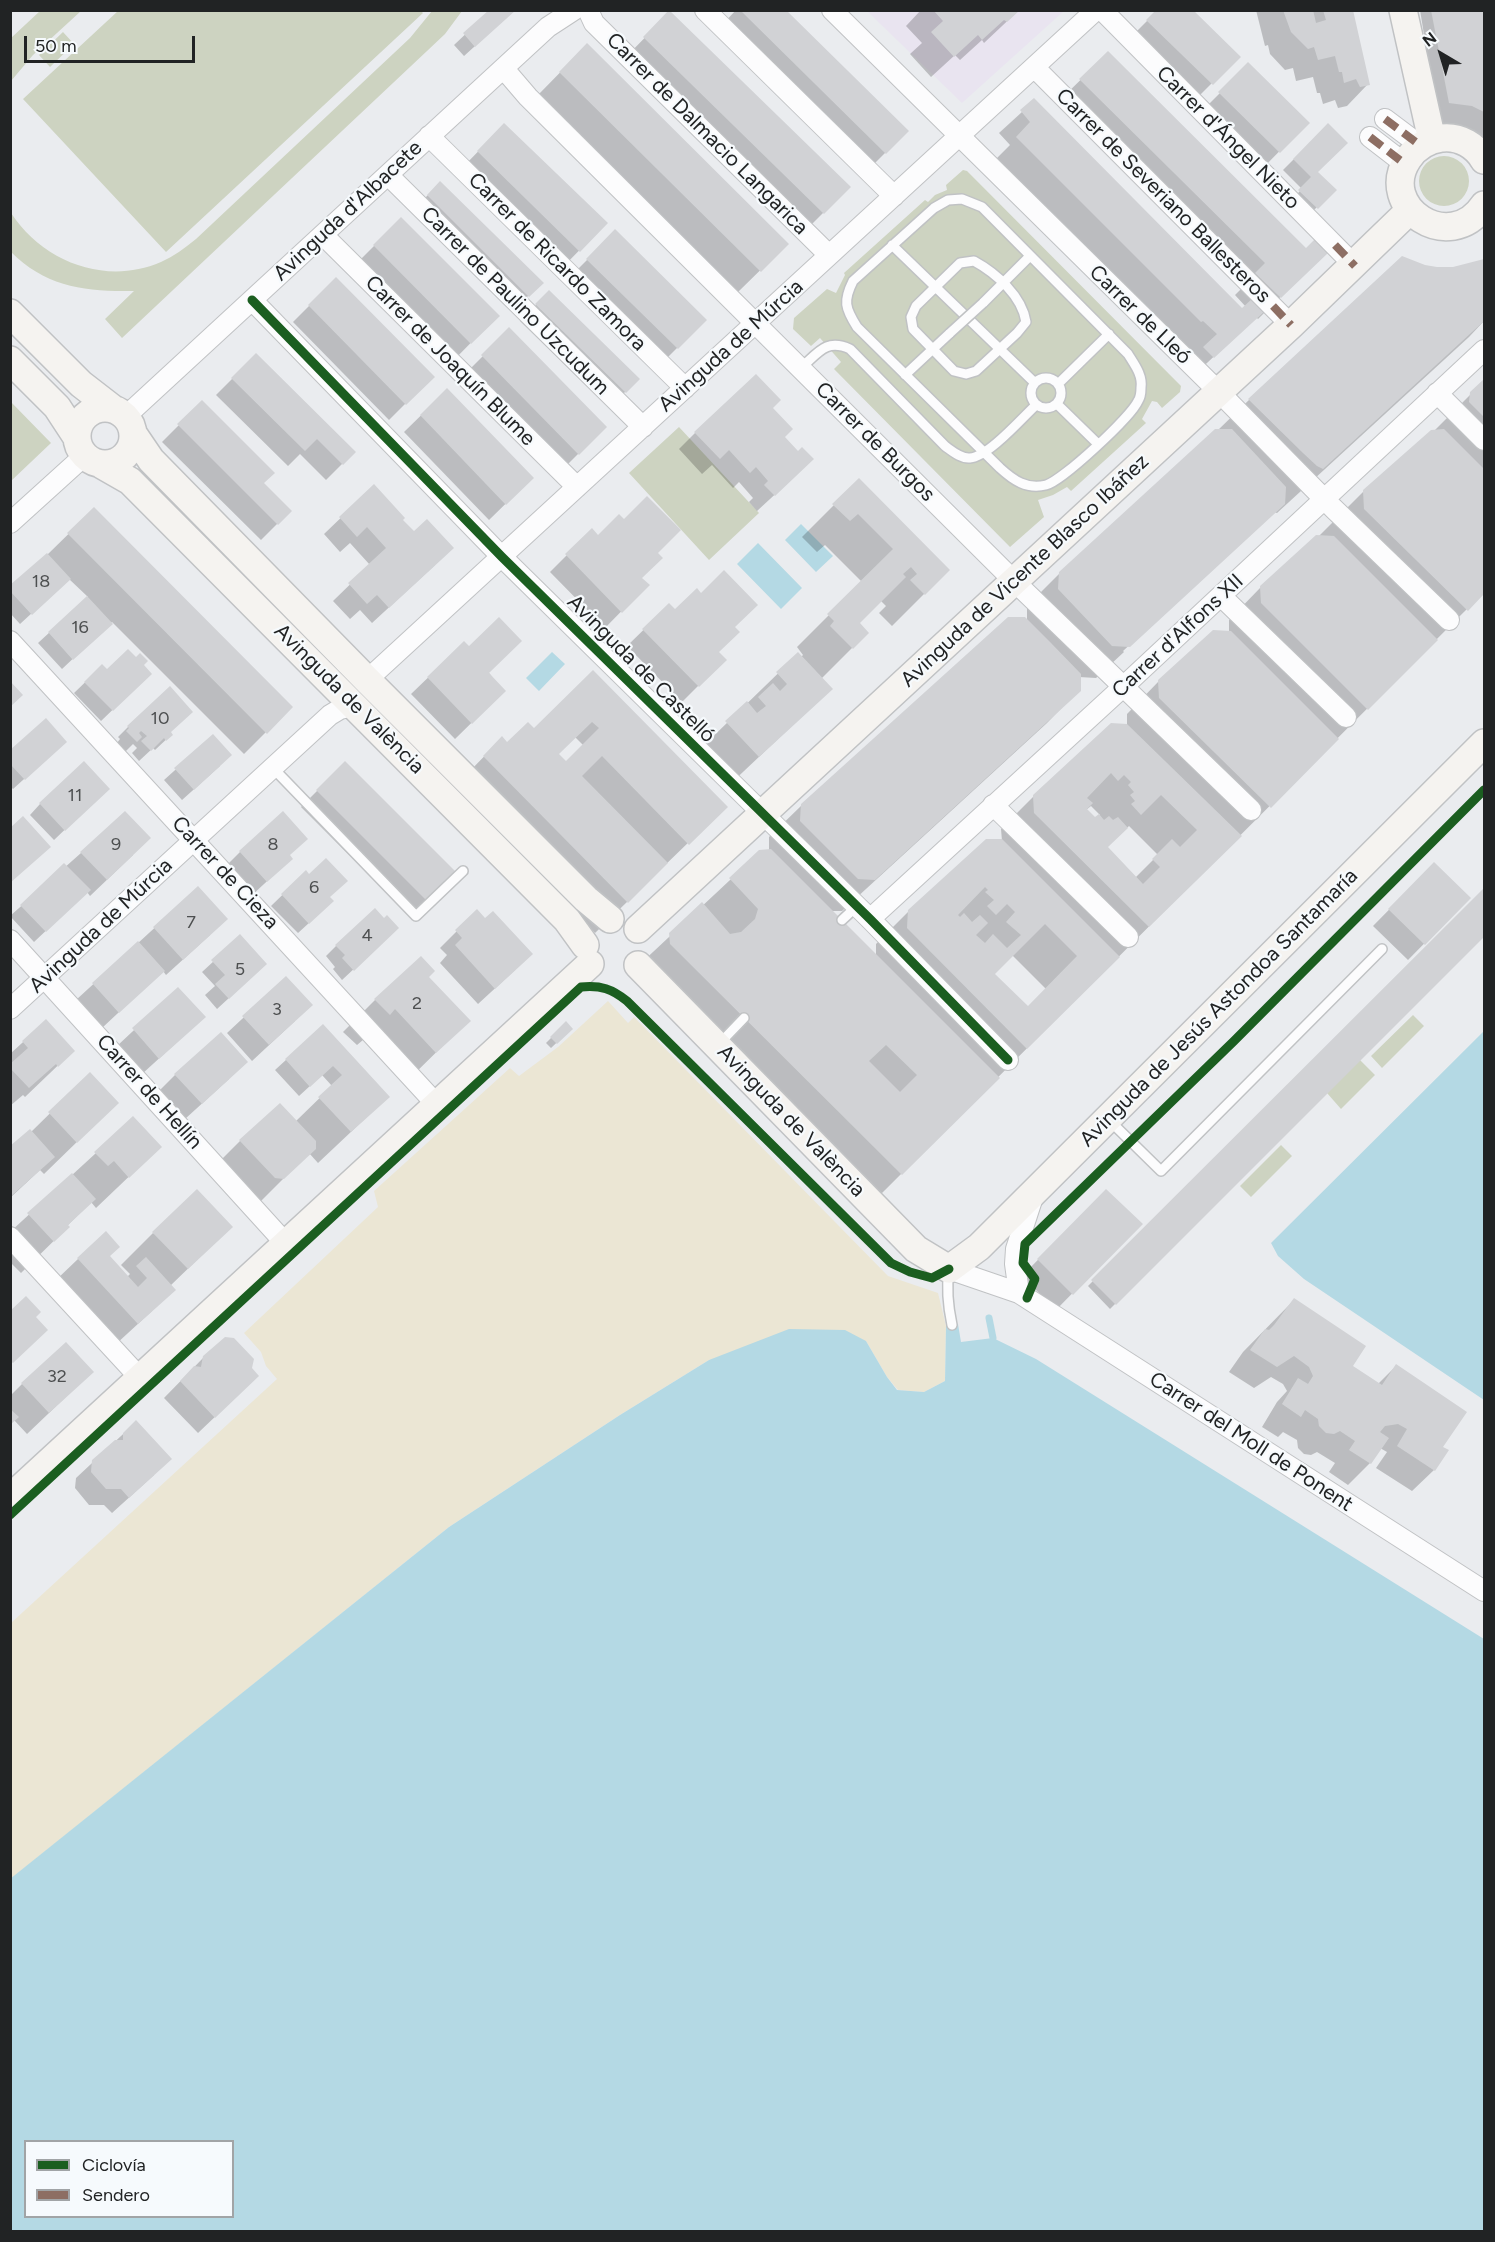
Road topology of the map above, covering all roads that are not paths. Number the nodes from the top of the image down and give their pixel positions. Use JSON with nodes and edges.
{"nodes":[{"id":1,"x":574,"y":10,"type":"edge"},
{"id":2,"x":588,"y":10,"type":"edge"},
{"id":3,"x":705,"y":10,"type":"edge"},
{"id":4,"x":832,"y":10,"type":"edge"},
{"id":5,"x":1096,"y":10,"type":"edge"},
{"id":6,"x":1102,"y":10,"type":"edge"},
{"id":7,"x":1403,"y":10,"type":"edge"},
{"id":8,"x":1034,"y":68,"type":"junction"},
{"id":9,"x":504,"y":69,"type":"junction"},
{"id":10,"x":1385,"y":119,"type":"dead end"},
{"id":11,"x":429,"y":136,"type":"junction"},
{"id":12,"x":958,"y":137,"type":"junction"},
{"id":13,"x":1370,"y":137,"type":"dead end"},
{"id":14,"x":1419,"y":150,"type":"junction"},
{"id":15,"x":1485,"y":160,"type":"edge"},
{"id":16,"x":388,"y":175,"type":"junction"},
{"id":17,"x":894,"y":196,"type":"junction"},
{"id":18,"x":1410,"y":210,"type":"junction"},
{"id":19,"x":1483,"y":213,"type":"edge"},
{"id":20,"x":323,"y":235,"type":"junction"},
{"id":21,"x":892,"y":245,"type":"junction"},
{"id":22,"x":829,"y":255,"type":"junction"},
{"id":23,"x":1030,"y":256,"type":"junction"},
{"id":24,"x":1354,"y":266,"type":"junction"},
{"id":25,"x":1003,"y":283,"type":"junction"},
{"id":26,"x":935,"y":287,"type":"junction"},
{"id":27,"x":252,"y":300,"type":"junction"},
{"id":28,"x":10,"y":313,"type":"edge"},
{"id":29,"x":1282,"y":315,"type":"junction"},
{"id":30,"x":756,"y":324,"type":"junction"},
{"id":31,"x":1109,"y":334,"type":"junction"},
{"id":32,"x":933,"y":349,"type":"junction"},
{"id":33,"x":1000,"y":349,"type":"junction"},
{"id":34,"x":1485,"y":350,"type":"edge"},
{"id":35,"x":10,"y":360,"type":"edge"},
{"id":36,"x":801,"y":369,"type":"junction"},
{"id":37,"x":905,"y":375,"type":"junction"},
{"id":38,"x":1035,"y":383,"type":"junction"},
{"id":39,"x":1058,"y":384,"type":"junction"},
{"id":40,"x":685,"y":388,"type":"junction"},
{"id":41,"x":1219,"y":392,"type":"junction"},
{"id":42,"x":1437,"y":393,"type":"junction"},
{"id":43,"x":1057,"y":404,"type":"junction"},
{"id":44,"x":1036,"y":405,"type":"junction"},
{"id":45,"x":124,"y":420,"type":"junction"},
{"id":46,"x":642,"y":427,"type":"junction"},
{"id":47,"x":1485,"y":441,"type":"edge"},
{"id":48,"x":1098,"y":444,"type":"junction"},
{"id":49,"x":88,"y":452,"type":"junction"},
{"id":50,"x":984,"y":453,"type":"junction"},
{"id":51,"x":577,"y":487,"type":"junction"},
{"id":52,"x":1324,"y":500,"type":"junction"},
{"id":53,"x":10,"y":524,"type":"edge"},
{"id":54,"x":502,"y":556,"type":"junction"},
{"id":55,"x":1014,"y":581,"type":"junction"},
{"id":56,"x":1221,"y":596,"type":"junction"},
{"id":57,"x":1449,"y":620,"type":"dead end"},
{"id":58,"x":10,"y":641,"type":"edge"},
{"id":59,"x":367,"y":680,"type":"junction"},
{"id":60,"x":1125,"y":686,"type":"junction"},
{"id":61,"x":355,"y":705,"type":"junction"},
{"id":62,"x":1346,"y":717,"type":"dead end"},
{"id":63,"x":1485,"y":743,"type":"edge"},
{"id":64,"x":273,"y":768,"type":"junction"},
{"id":65,"x":993,"y":805,"type":"junction"},
{"id":66,"x":1251,"y":810,"type":"dead end"},
{"id":67,"x":762,"y":814,"type":"junction"},
{"id":68,"x":194,"y":840,"type":"junction"},
{"id":69,"x":463,"y":871,"type":"dead end"},
{"id":70,"x":863,"y":912,"type":"junction"},
{"id":71,"x":610,"y":919,"type":"junction"},
{"id":72,"x":842,"y":920,"type":"dead end"},
{"id":73,"x":638,"y":929,"type":"junction"},
{"id":74,"x":1128,"y":937,"type":"dead end"},
{"id":75,"x":10,"y":939,"type":"edge"},
{"id":76,"x":1383,"y":950,"type":"dead end"},
{"id":77,"x":588,"y":955,"type":"junction"},
{"id":78,"x":638,"y":965,"type":"junction"},
{"id":79,"x":45,"y":977,"type":"junction"},
{"id":80,"x":10,"y":1009,"type":"edge"},
{"id":81,"x":744,"y":1018,"type":"dead end"},
{"id":82,"x":718,"y":1045,"type":"junction"},
{"id":83,"x":1008,"y":1060,"type":"dead end"},
{"id":84,"x":438,"y":1106,"type":"junction"},
{"id":85,"x":1108,"y":1119,"type":"junction"},
{"id":86,"x":1036,"y":1191,"type":"junction"},
{"id":87,"x":10,"y":1237,"type":"edge"},
{"id":88,"x":287,"y":1245,"type":"junction"},
{"id":89,"x":950,"y":1269,"type":"junction"},
{"id":90,"x":1019,"y":1293,"type":"junction"},
{"id":91,"x":952,"y":1324,"type":"dead end"},
{"id":92,"x":141,"y":1379,"type":"junction"},
{"id":93,"x":10,"y":1498,"type":"edge"},
{"id":94,"x":1485,"y":1591,"type":"edge"}],
"edges":[{"from":1,"to":9,"type":"street","name":"Avinguda d'Albacete"},
{"from":2,"to":22,"type":"street","name":"Carrer de Dalmacio Langarica"},
{"from":3,"to":17,"type":"street"},
{"from":4,"to":12,"type":"street","name":"Carrer de Lleó"},
{"from":5,"to":8,"type":"street","name":"Avinguda de Múrcia"},
{"from":6,"to":24,"type":"street","name":"Carrer d'Ángel Nieto"},
{"from":7,"to":14,"type":"street"},
{"from":8,"to":12,"type":"street","name":"Avinguda de Múrcia"},
{"from":8,"to":29,"type":"street","name":"Carrer de Severiano Ballesteros"},
{"from":9,"to":11,"type":"street","name":"Avinguda d'Albacete"},
{"from":9,"to":30,"type":"street","name":"Carrer de Burgos"},
{"from":10,"to":14,"type":"street"},
{"from":11,"to":16,"type":"street","name":"Avinguda d'Albacete"},
{"from":11,"to":40,"type":"street","name":"Carrer de Ricardo Zamora"},
{"from":12,"to":17,"type":"street","name":"Avinguda de Múrcia"},
{"from":12,"to":41,"type":"street","name":"Carrer de Lleó"},
{"from":13,"to":14,"type":"street"},
{"from":14,"to":15,"type":"street"},
{"from":14,"to":18,"type":"street"},
{"from":16,"to":20,"type":"street","name":"Avinguda d'Albacete"},
{"from":16,"to":46,"type":"street","name":"Carrer de Paulino Uzcudum"},
{"from":17,"to":22,"type":"street","name":"Avinguda de Múrcia"},
{"from":18,"to":19,"type":"street"},
{"from":18,"to":24,"type":"street","name":"Avinguda de Vicente Blasco Ibáñez"},
{"from":20,"to":27,"type":"street","name":"Avinguda d'Albacete"},
{"from":20,"to":51,"type":"street","name":"Carrer de Joaquín Blume"},
{"from":21,"to":23,"type":"lane"},
{"from":21,"to":26,"type":"lane"},
{"from":21,"to":37,"type":"lane"},
{"from":22,"to":30,"type":"street","name":"Avinguda de Múrcia"},
{"from":23,"to":25,"type":"lane"},
{"from":23,"to":31,"type":"lane"},
{"from":24,"to":29,"type":"street","name":"Avinguda de Vicente Blasco Ibáñez"},
{"from":25,"to":26,"type":"lane"},
{"from":25,"to":32,"type":"lane","bridge":true},
{"from":25,"to":33,"type":"lane"},
{"from":26,"to":32,"type":"lane"},
{"from":26,"to":33,"type":"lane"},
{"from":27,"to":45,"type":"street","name":"Avinguda d'Albacete"},
{"from":27,"to":54,"type":"street","name":"Avinguda de Castelló"},
{"from":28,"to":45,"type":"street","name":"Avinguda de València"},
{"from":29,"to":41,"type":"street","name":"Avinguda de Vicente Blasco Ibáñez"},
{"from":30,"to":36,"type":"street","name":"Carrer de Burgos"},
{"from":30,"to":40,"type":"street","name":"Avinguda de Múrcia"},
{"from":31,"to":39,"type":"lane"},
{"from":31,"to":48,"type":"lane"},
{"from":32,"to":33,"type":"lane"},
{"from":32,"to":37,"type":"lane"},
{"from":33,"to":38,"type":"lane"},
{"from":34,"to":42,"type":"street","name":"Carrer d'Alfons XII"},
{"from":35,"to":49,"type":"street","name":"Avinguda de València"},
{"from":36,"to":50,"type":"lane"},
{"from":36,"to":55,"type":"street","name":"Carrer de Burgos"},
{"from":37,"to":50,"type":"lane"},
{"from":38,"to":39,"type":"lane"},
{"from":38,"to":44,"type":"lane"},
{"from":39,"to":43,"type":"lane"},
{"from":40,"to":46,"type":"street","name":"Avinguda de Múrcia"},
{"from":41,"to":52,"type":"street","name":"Carrer de Lleó"},
{"from":41,"to":55,"type":"street","name":"Avinguda de Vicente Blasco Ibáñez"},
{"from":42,"to":47,"type":"street"},
{"from":42,"to":52,"type":"street","name":"Carrer d'Alfons XII"},
{"from":43,"to":44,"type":"lane"},
{"from":43,"to":48,"type":"lane"},
{"from":44,"to":50,"type":"lane"},
{"from":45,"to":49,"type":"street"},
{"from":45,"to":49,"type":"street"},
{"from":45,"to":59,"type":"street","name":"Avinguda de València"},
{"from":46,"to":51,"type":"street","name":"Avinguda de Múrcia"},
{"from":48,"to":50,"type":"lane"},
{"from":49,"to":53,"type":"street"},
{"from":49,"to":61,"type":"street","name":"Avinguda de València"},
{"from":51,"to":54,"type":"street","name":"Avinguda de Múrcia"},
{"from":52,"to":56,"type":"street","name":"Carrer d'Alfons XII"},
{"from":52,"to":57,"type":"street","name":"Carrer de Lleó"},
{"from":54,"to":59,"type":"street","name":"Avinguda de Múrcia"},
{"from":54,"to":67,"type":"street","name":"Avinguda de Castelló"},
{"from":55,"to":60,"type":"street","name":"Carrer de Burgos"},
{"from":55,"to":67,"type":"street","name":"Avinguda de Vicente Blasco Ibáñez"},
{"from":56,"to":60,"type":"street","name":"Carrer d'Alfons XII"},
{"from":56,"to":62,"type":"street"},
{"from":58,"to":68,"type":"street","name":"Carrer de Cieza"},
{"from":59,"to":71,"type":"street","name":"Avinguda de València"},
{"from":60,"to":65,"type":"street","name":"Carrer d'Alfons XII"},
{"from":60,"to":66,"type":"street","name":"Carrer de Burgos"},
{"from":61,"to":64,"type":"street","name":"Avinguda de Múrcia"},
{"from":61,"to":77,"type":"street","name":"Avinguda de València"},
{"from":63,"to":85,"type":"street","name":"Avinguda de Jesús Astondoa Santamaría"},
{"from":64,"to":68,"type":"street","name":"Avinguda de Múrcia"},
{"from":64,"to":69,"type":"lane"},
{"from":65,"to":70,"type":"street","name":"Carrer d'Alfons XII"},
{"from":65,"to":74,"type":"street"},
{"from":67,"to":70,"type":"street","name":"Avinguda de Castelló"},
{"from":67,"to":73,"type":"street","name":"Avinguda de Vicente Blasco Ibáñez"},
{"from":68,"to":79,"type":"street","name":"Avinguda de Múrcia"},
{"from":68,"to":84,"type":"street","name":"Carrer de Cieza"},
{"from":70,"to":72,"type":"lane"},
{"from":70,"to":83,"type":"street","name":"Avinguda de Castelló"},
{"from":71,"to":73,"type":"street"},
{"from":71,"to":77,"type":"street"},
{"from":73,"to":78,"type":"street"},
{"from":75,"to":79,"type":"street","name":"Carrer de Hellín"},
{"from":76,"to":85,"type":"lane"},
{"from":77,"to":78,"type":"street"},
{"from":77,"to":84,"type":"street"},
{"from":78,"to":82,"type":"street","name":"Avinguda de València"},
{"from":79,"to":80,"type":"street","name":"Avinguda de Múrcia"},
{"from":79,"to":88,"type":"street","name":"Carrer de Hellín"},
{"from":81,"to":82,"type":"lane"},
{"from":82,"to":89,"type":"street","name":"Avinguda de València"},
{"from":84,"to":88,"type":"street"},
{"from":85,"to":86,"type":"street","name":"Avinguda de Jesús Astondoa Santamaría"},
{"from":86,"to":89,"type":"street","name":"Avinguda de Jesús Astondoa Santamaría"},
{"from":86,"to":90,"type":"street"},
{"from":87,"to":92,"type":"street"},
{"from":88,"to":92,"type":"street"},
{"from":89,"to":90,"type":"street","name":"Carrer del Moll de Ponent"},
{"from":89,"to":91,"type":"lane"},
{"from":90,"to":94,"type":"street","name":"Carrer del Moll de Ponent"},
{"from":92,"to":93,"type":"street"}]}
